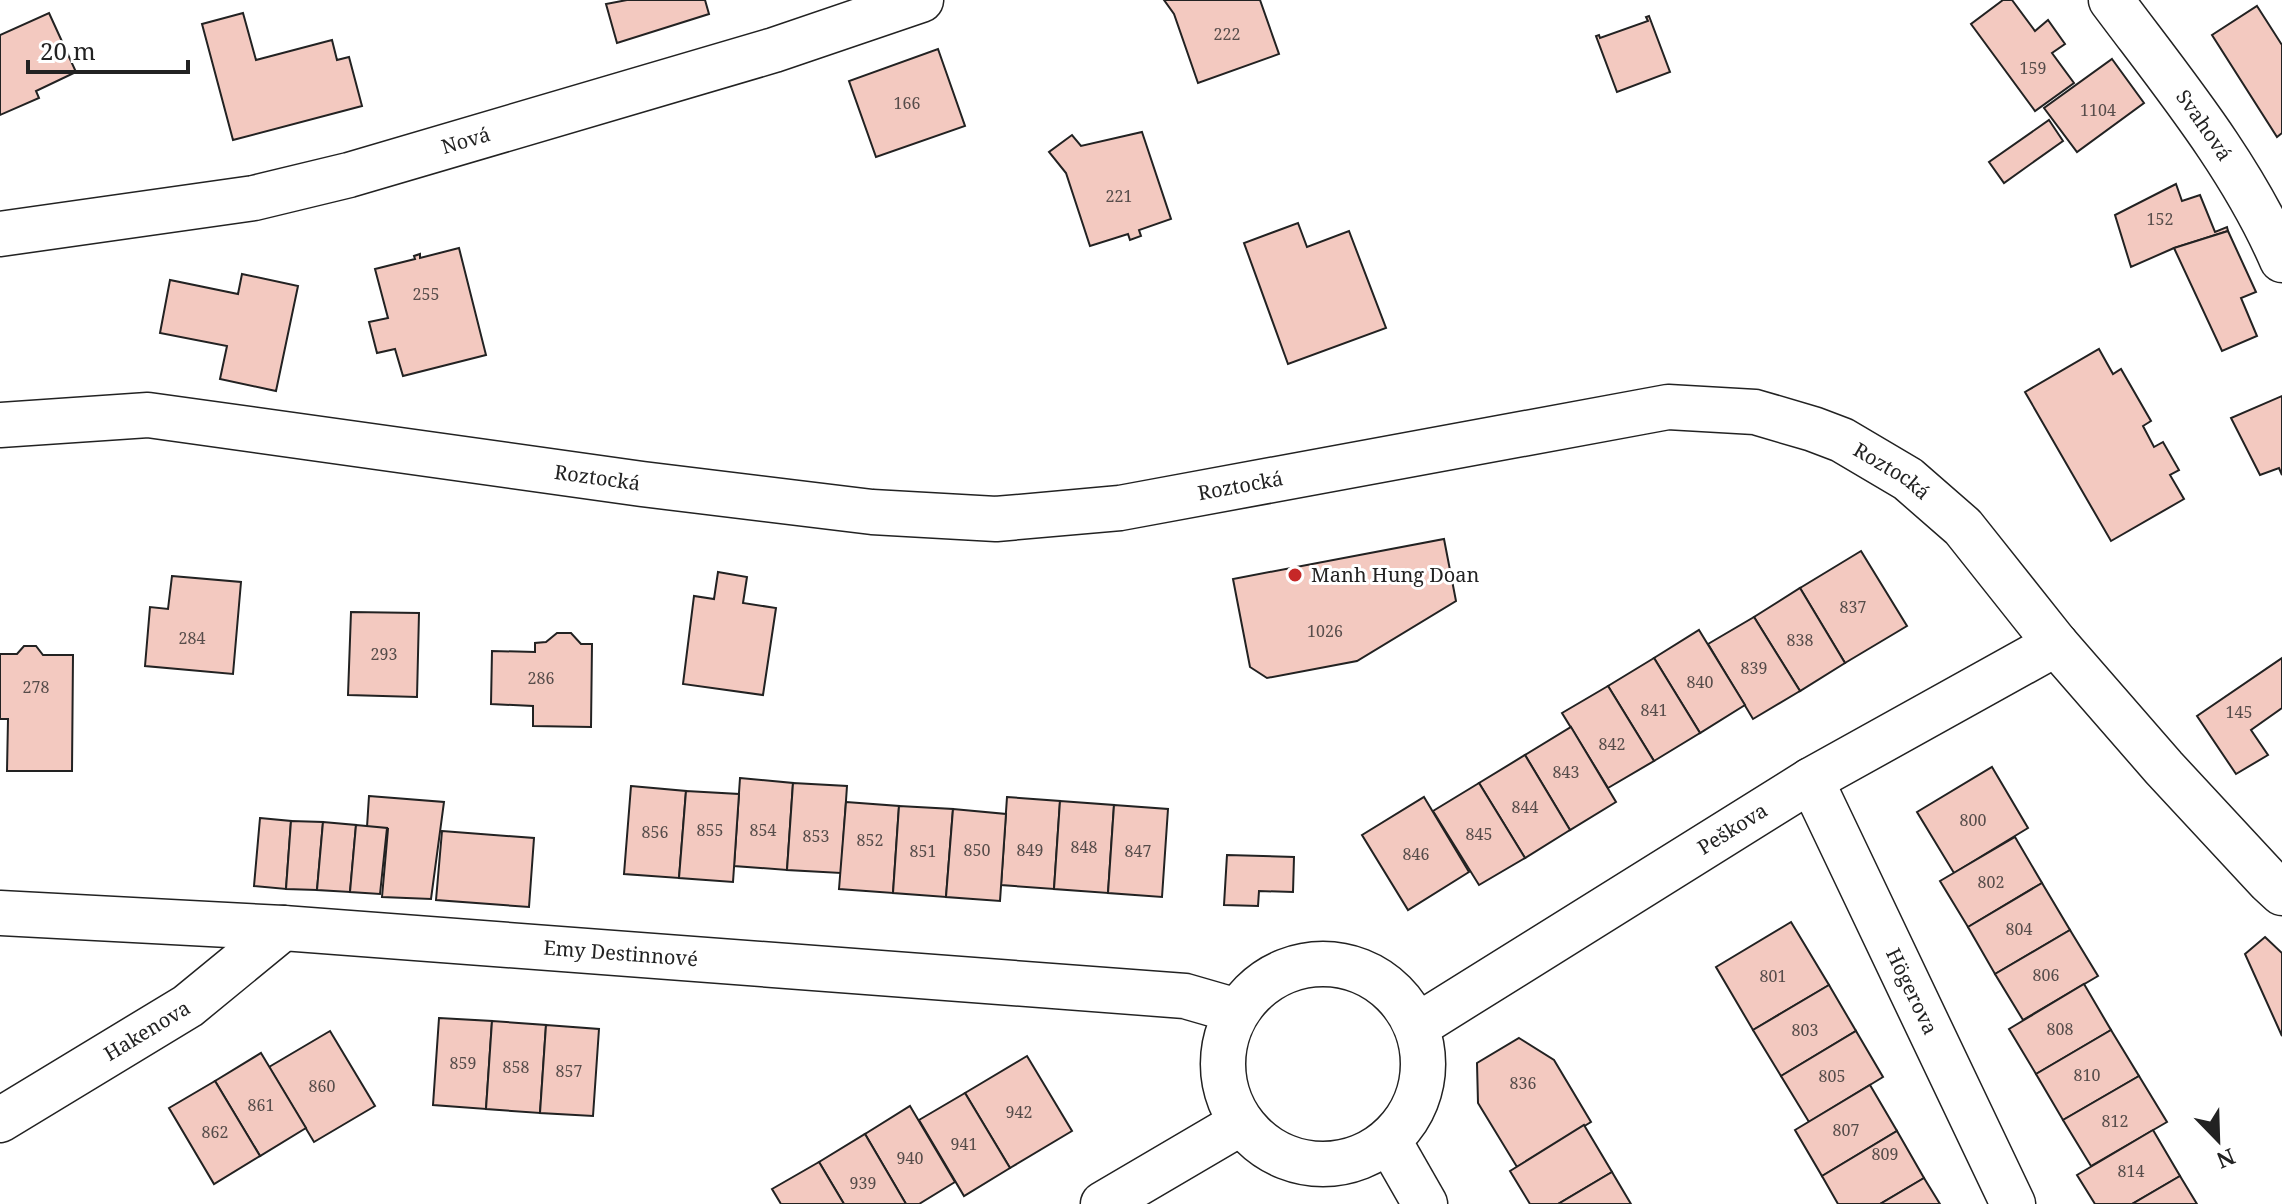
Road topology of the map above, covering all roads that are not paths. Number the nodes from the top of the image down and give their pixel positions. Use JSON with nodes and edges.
{"nodes":[{"id":1,"x":921,"y":0,"type":"edge"},
{"id":2,"x":2111,"y":0,"type":"edge"},
{"id":3,"x":0,"y":234,"type":"edge"},
{"id":4,"x":2282,"y":260,"type":"edge"},
{"id":5,"x":0,"y":425,"type":"edge"},
{"id":6,"x":2056,"y":644,"type":"junction"},
{"id":7,"x":1811,"y":780,"type":"junction"},
{"id":8,"x":2282,"y":893,"type":"edge"},
{"id":9,"x":0,"y":913,"type":"edge"},
{"id":10,"x":283,"y":928,"type":"junction"},
{"id":11,"x":1237,"y":1011,"type":"junction"},
{"id":12,"x":1417,"y":1026,"type":"junction"},
{"id":13,"x":0,"y":1120,"type":"edge"},
{"id":14,"x":1241,"y":1123,"type":"junction"},
{"id":15,"x":1389,"y":1141,"type":"junction"},
{"id":16,"x":1103,"y":1204,"type":"edge"},
{"id":17,"x":1425,"y":1204,"type":"edge"},
{"id":18,"x":2013,"y":1204,"type":"edge"}],
"edges":[{"from":1,"to":3,"type":"street","name":"Nová"},
{"from":2,"to":4,"type":"street","name":"Svahová"},
{"from":5,"to":6,"type":"street","name":"Roztocká"},
{"from":6,"to":7,"type":"street","name":"Peškova"},
{"from":6,"to":8,"type":"street","name":"Roztocká"},
{"from":7,"to":12,"type":"street","name":"Peškova"},
{"from":7,"to":18,"type":"street","name":"Högerova"},
{"from":9,"to":10,"type":"street","name":"Emy Destinnové"},
{"from":10,"to":11,"type":"street","name":"Emy Destinnové"},
{"from":10,"to":13,"type":"street","name":"Hakenova"},
{"from":11,"to":12,"type":"street"},
{"from":11,"to":14,"type":"street"},
{"from":12,"to":15,"type":"street"},
{"from":14,"to":15,"type":"street"},
{"from":14,"to":16,"type":"street"},
{"from":15,"to":17,"type":"street"}]}
